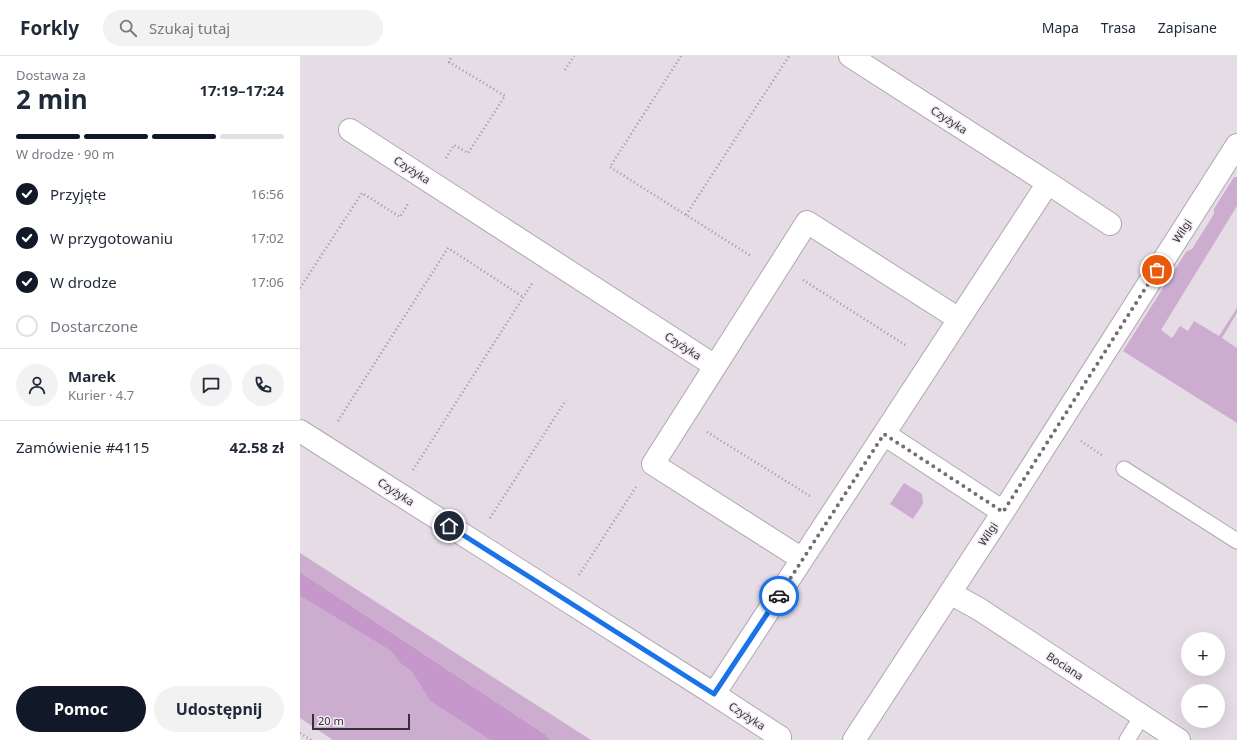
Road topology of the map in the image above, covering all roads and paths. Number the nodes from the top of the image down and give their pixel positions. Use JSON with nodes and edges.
{"nodes":[{"id":1,"x":452,"y":56,"type":"edge"},
{"id":2,"x":574,"y":56,"type":"edge"},
{"id":3,"x":682,"y":56,"type":"edge"},
{"id":4,"x":789,"y":56,"type":"edge"},
{"id":5,"x":850,"y":56,"type":"edge"},
{"id":6,"x":565,"y":70,"type":"dead end"},
{"id":7,"x":350,"y":130,"type":"dead end"},
{"id":8,"x":1237,"y":145,"type":"edge"},
{"id":9,"x":443,"y":162,"type":"dead end"},
{"id":10,"x":1048,"y":183,"type":"junction"},
{"id":11,"x":411,"y":200,"type":"dead end"},
{"id":12,"x":686,"y":215,"type":"junction"},
{"id":13,"x":1110,"y":224,"type":"dead end"},
{"id":14,"x":756,"y":260,"type":"dead end"},
{"id":15,"x":779,"y":265,"type":"junction"},
{"id":16,"x":534,"y":280,"type":"dead end"},
{"id":17,"x":300,"y":288,"type":"edge"},
{"id":18,"x":523,"y":297,"type":"junction"},
{"id":19,"x":959,"y":319,"type":"junction"},
{"id":20,"x":931,"y":362,"type":"junction"},
{"id":21,"x":715,"y":366,"type":"junction"},
{"id":22,"x":566,"y":400,"type":"dead end"},
{"id":23,"x":683,"y":416,"type":"junction"},
{"id":24,"x":300,"y":431,"type":"edge"},
{"id":25,"x":884,"y":434,"type":"junction"},
{"id":26,"x":1080,"y":441,"type":"dead end"},
{"id":27,"x":322,"y":445,"type":"junction"},
{"id":28,"x":1124,"y":469,"type":"joint"},
{"id":29,"x":633,"y":492,"type":"dead end"},
{"id":30,"x":398,"y":493,"type":"junction"},
{"id":31,"x":834,"y":511,"type":"junction"},
{"id":32,"x":1003,"y":512,"type":"junction"},
{"id":33,"x":1237,"y":541,"type":"edge"},
{"id":34,"x":475,"y":542,"type":"junction"},
{"id":35,"x":802,"y":559,"type":"junction"},
{"id":36,"x":576,"y":581,"type":"dead end"},
{"id":37,"x":950,"y":593,"type":"junction"},
{"id":38,"x":714,"y":694,"type":"junction"},
{"id":39,"x":1142,"y":716,"type":"junction"},
{"id":40,"x":300,"y":733,"type":"edge"},
{"id":41,"x":780,"y":737,"type":"dead end"},
{"id":42,"x":311,"y":740,"type":"edge"},
{"id":43,"x":854,"y":740,"type":"edge"},
{"id":44,"x":1127,"y":740,"type":"edge"},
{"id":45,"x":1180,"y":740,"type":"edge"}],
"edges":[{"from":1,"to":9,"type":"path"},
{"from":2,"to":6,"type":"path"},
{"from":3,"to":12,"type":"path"},
{"from":4,"to":12,"type":"path"},
{"from":5,"to":10,"type":"street","name":"Czyżyka"},
{"from":7,"to":21,"type":"street","name":"Czyżyka"},
{"from":8,"to":32,"type":"street","name":"Wilgi"},
{"from":10,"to":13,"type":"street","name":"Czyżyka"},
{"from":10,"to":19,"type":"street"},
{"from":11,"to":17,"type":"path"},
{"from":12,"to":14,"type":"path"},
{"from":15,"to":19,"type":"street"},
{"from":15,"to":20,"type":"path"},
{"from":15,"to":21,"type":"street"},
{"from":16,"to":18,"type":"path"},
{"from":18,"to":27,"type":"path"},
{"from":18,"to":30,"type":"path"},
{"from":19,"to":20,"type":"street"},
{"from":20,"to":25,"type":"street"},
{"from":21,"to":23,"type":"street"},
{"from":22,"to":34,"type":"path"},
{"from":23,"to":31,"type":"path"},
{"from":23,"to":35,"type":"street"},
{"from":24,"to":27,"type":"street","name":"Czyżyka"},
{"from":25,"to":31,"type":"street"},
{"from":25,"to":32,"type":"street"},
{"from":26,"to":28,"type":"path"},
{"from":27,"to":30,"type":"street","name":"Czyżyka"},
{"from":28,"to":33,"type":"lane"},
{"from":29,"to":36,"type":"path"},
{"from":30,"to":34,"type":"street","name":"Czyżyka"},
{"from":31,"to":35,"type":"street"},
{"from":32,"to":37,"type":"street","name":"Wilgi"},
{"from":34,"to":38,"type":"street","name":"Czyżyka"},
{"from":35,"to":38,"type":"street"},
{"from":37,"to":39,"type":"street","name":"Bociana"},
{"from":37,"to":43,"type":"street","name":"Wilgi"},
{"from":38,"to":41,"type":"street","name":"Czyżyka"},
{"from":39,"to":44,"type":"lane"},
{"from":39,"to":45,"type":"street","name":"Bociana"},
{"from":40,"to":42,"type":"path"}]}
